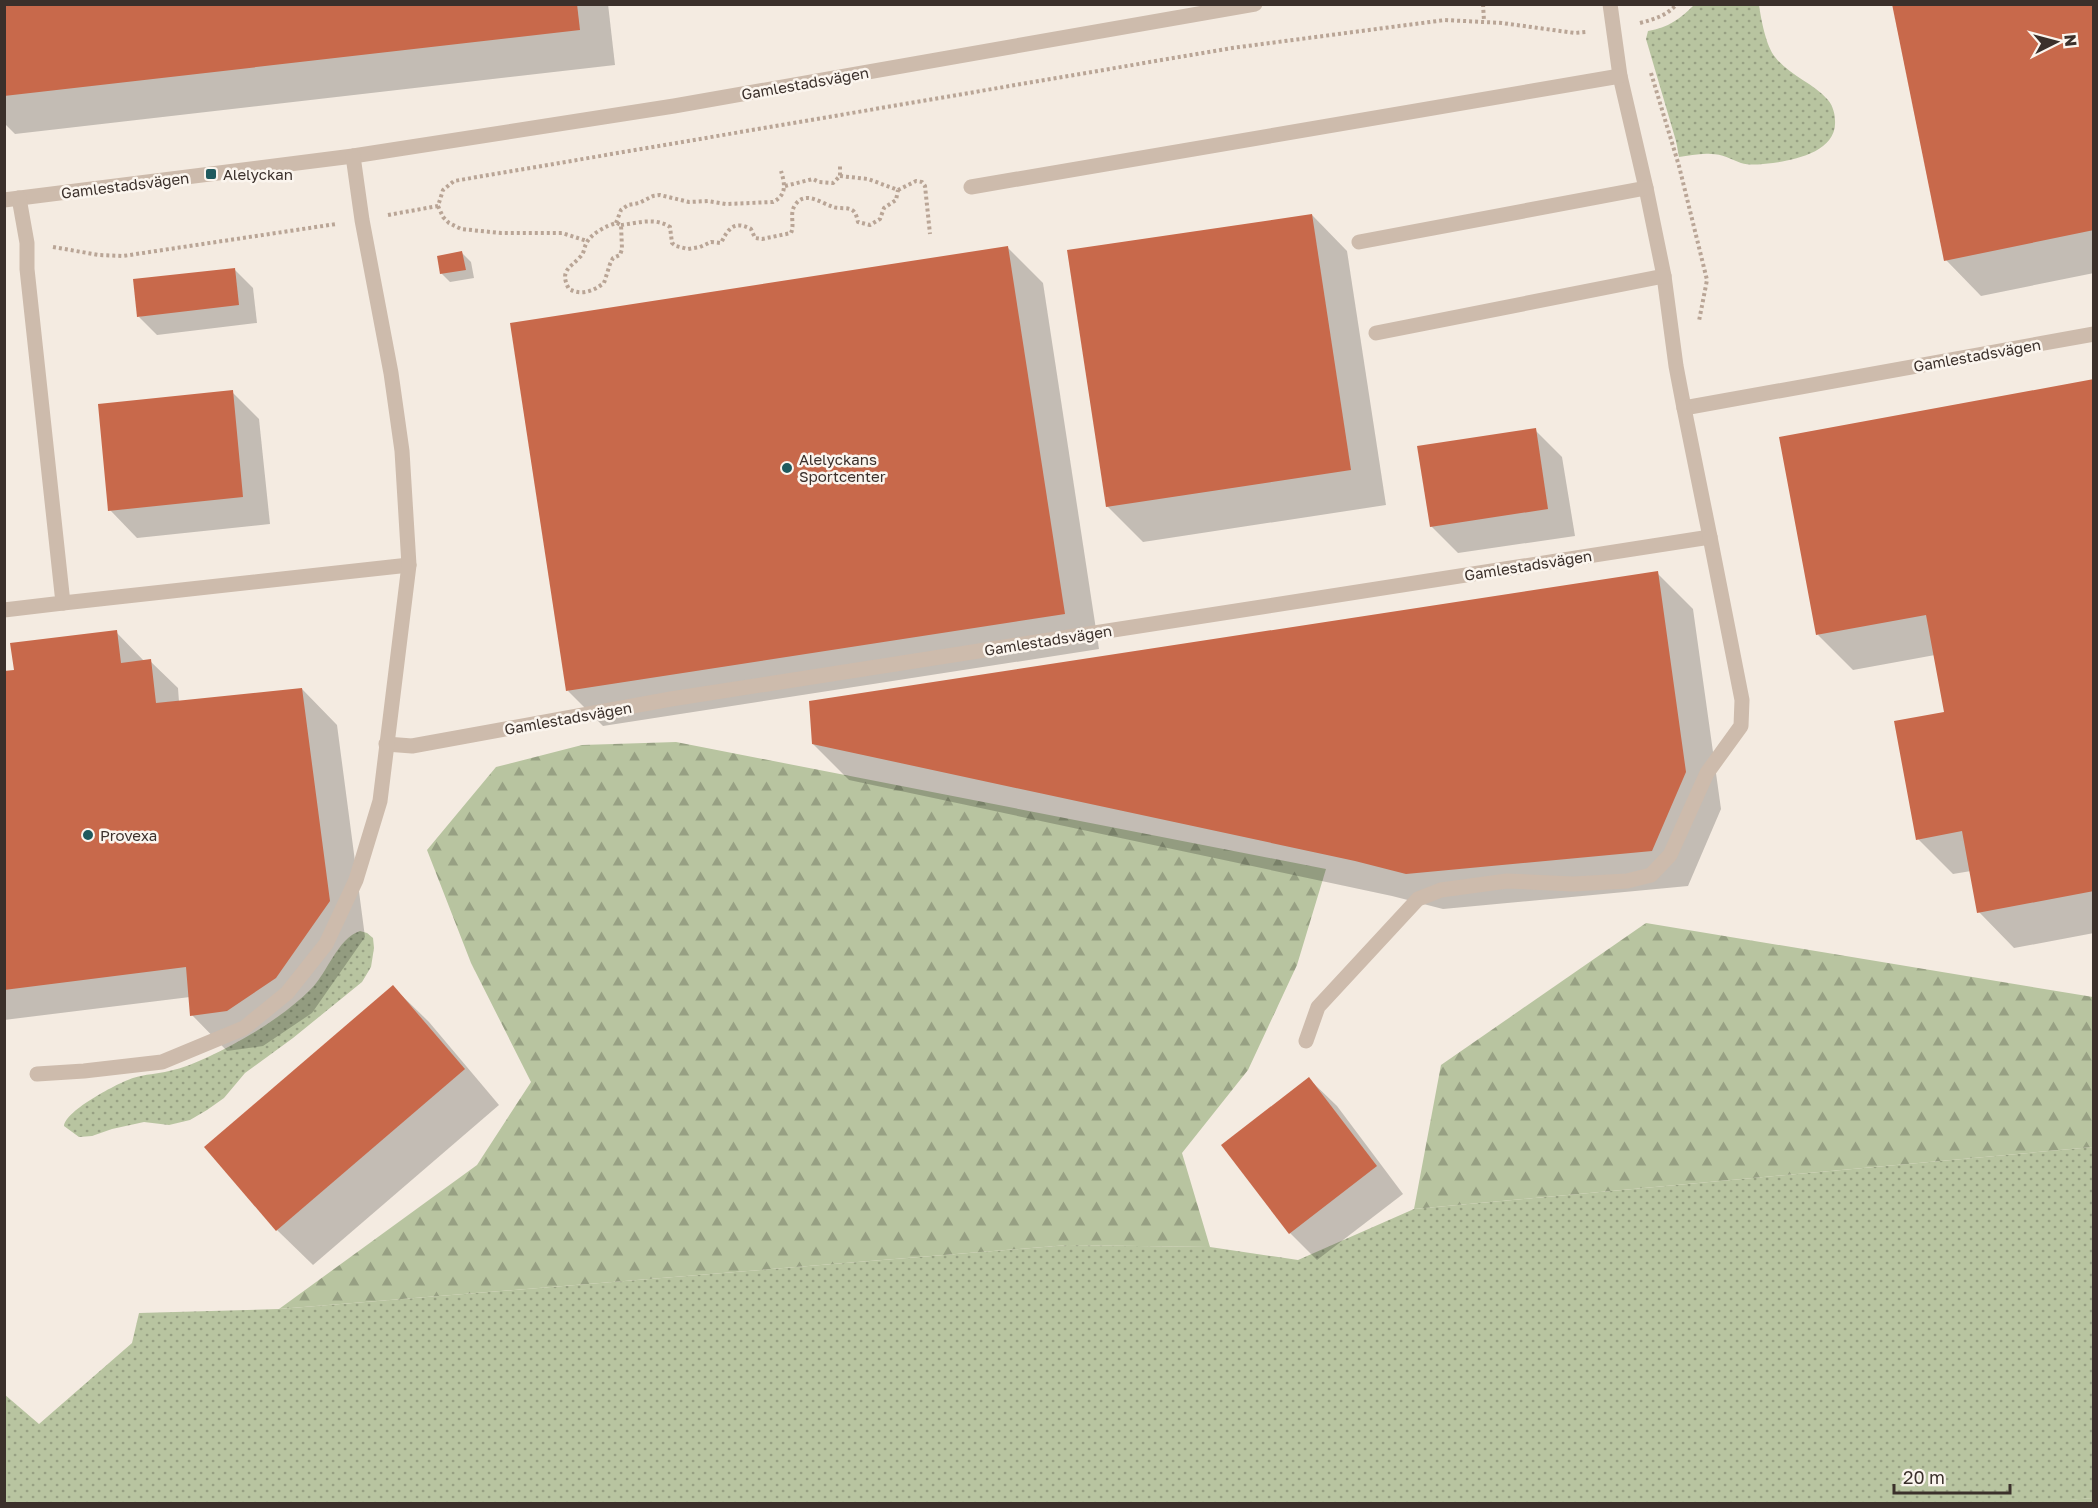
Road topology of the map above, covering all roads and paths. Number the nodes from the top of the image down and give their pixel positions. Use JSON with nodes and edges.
{"nodes":[{"id":1,"x":1255,"y":4,"type":"edge"},
{"id":2,"x":1483,"y":4,"type":"edge"},
{"id":3,"x":1610,"y":4,"type":"edge"},
{"id":4,"x":1677,"y":4,"type":"edge"},
{"id":5,"x":1484,"y":21,"type":"junction"},
{"id":6,"x":1640,"y":23,"type":"junction"},
{"id":7,"x":1615,"y":29,"type":"junction"},
{"id":8,"x":1641,"y":33,"type":"dead end"},
{"id":9,"x":1648,"y":66,"type":"dead end"},
{"id":10,"x":1620,"y":76,"type":"junction"},
{"id":11,"x":353,"y":156,"type":"junction"},
{"id":12,"x":840,"y":166,"type":"dead end"},
{"id":13,"x":782,"y":171,"type":"dead end"},
{"id":14,"x":840,"y":176,"type":"junction"},
{"id":15,"x":785,"y":186,"type":"junction"},
{"id":16,"x":971,"y":187,"type":"dead end"},
{"id":17,"x":1646,"y":188,"type":"junction"},
{"id":18,"x":898,"y":190,"type":"junction"},
{"id":19,"x":12,"y":199,"type":"edge"},
{"id":20,"x":438,"y":206,"type":"junction"},
{"id":21,"x":362,"y":220,"type":"junction"},
{"id":22,"x":616,"y":223,"type":"junction"},
{"id":23,"x":621,"y":225,"type":"junction"},
{"id":24,"x":930,"y":234,"type":"dead end"},
{"id":25,"x":587,"y":241,"type":"junction"},
{"id":26,"x":1359,"y":242,"type":"dead end"},
{"id":27,"x":27,"y":243,"type":"junction"},
{"id":28,"x":1664,"y":276,"type":"junction"},
{"id":29,"x":1699,"y":323,"type":"dead end"},
{"id":30,"x":1376,"y":333,"type":"dead end"},
{"id":31,"x":2094,"y":334,"type":"edge"},
{"id":32,"x":1684,"y":408,"type":"junction"},
{"id":33,"x":1710,"y":537,"type":"junction"},
{"id":34,"x":409,"y":565,"type":"junction"},
{"id":35,"x":63,"y":603,"type":"junction"},
{"id":36,"x":4,"y":610,"type":"edge"},
{"id":37,"x":386,"y":744,"type":"junction"},
{"id":38,"x":1306,"y":1041,"type":"dead end"},
{"id":39,"x":37,"y":1074,"type":"dead end"}],
"edges":[{"from":1,"to":11,"type":"street","name":"Gamlestadsvägen"},
{"from":2,"to":5,"type":"path"},
{"from":3,"to":7,"type":"street"},
{"from":4,"to":6,"type":"path"},
{"from":5,"to":7,"type":"path"},
{"from":5,"to":20,"type":"path"},
{"from":6,"to":7,"type":"path"},
{"from":6,"to":8,"type":"path"},
{"from":7,"to":10,"type":"street"},
{"from":9,"to":29,"type":"path"},
{"from":10,"to":16,"type":"street"},
{"from":10,"to":17,"type":"street"},
{"from":11,"to":19,"type":"street","name":"Gamlestadsvägen"},
{"from":11,"to":21,"type":"street"},
{"from":12,"to":14,"type":"path"},
{"from":13,"to":15,"type":"path"},
{"from":14,"to":15,"type":"path"},
{"from":14,"to":18,"type":"path"},
{"from":15,"to":22,"type":"path"},
{"from":17,"to":26,"type":"street"},
{"from":17,"to":28,"type":"street"},
{"from":18,"to":23,"type":"path"},
{"from":18,"to":24,"type":"path"},
{"from":19,"to":27,"type":"street"},
{"from":20,"to":21,"type":"path"},
{"from":20,"to":25,"type":"path"},
{"from":21,"to":27,"type":"path"},
{"from":21,"to":34,"type":"street"},
{"from":22,"to":23,"type":"path"},
{"from":22,"to":25,"type":"path"},
{"from":23,"to":25,"type":"path"},
{"from":27,"to":35,"type":"street"},
{"from":28,"to":30,"type":"street"},
{"from":28,"to":32,"type":"street"},
{"from":31,"to":32,"type":"street","name":"Gamlestadsvägen"},
{"from":32,"to":33,"type":"street"},
{"from":33,"to":37,"type":"street","name":"Gamlestadsvägen"},
{"from":33,"to":38,"type":"street"},
{"from":34,"to":35,"type":"street"},
{"from":34,"to":37,"type":"street"},
{"from":35,"to":36,"type":"street"},
{"from":37,"to":39,"type":"street"}]}
